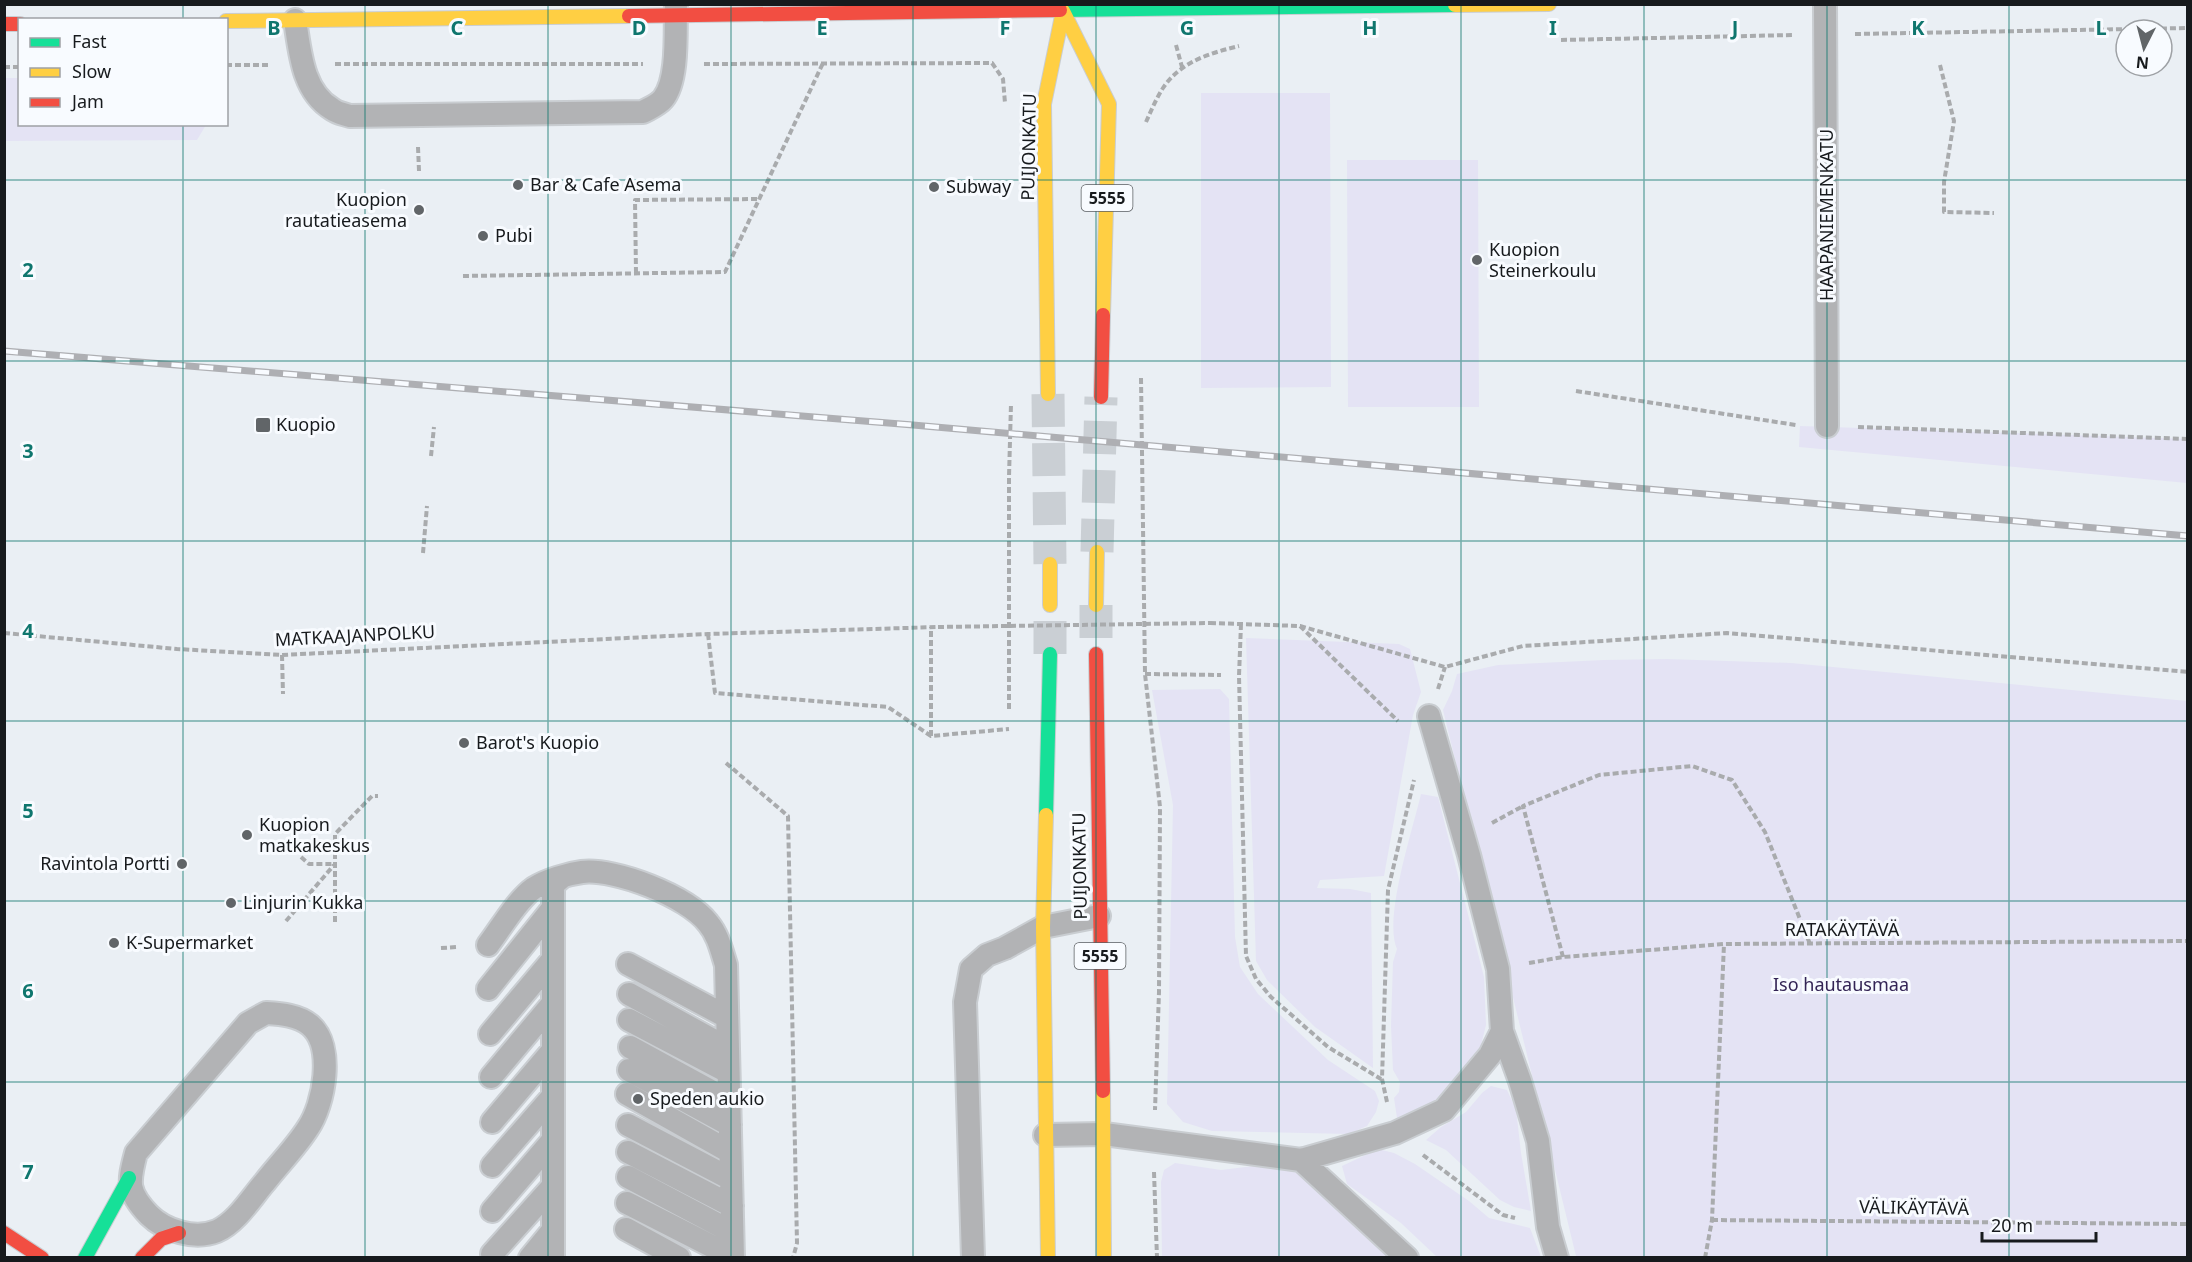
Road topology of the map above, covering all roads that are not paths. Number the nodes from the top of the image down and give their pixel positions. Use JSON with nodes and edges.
{"nodes":[{"id":1,"x":1549,"y":4,"type":"edge"},
{"id":2,"x":1825,"y":4,"type":"edge"},
{"id":3,"x":1450,"y":5,"type":"edge"},
{"id":4,"x":676,"y":10,"type":"edge"},
{"id":5,"x":1063,"y":11,"type":"junction"},
{"id":6,"x":293,"y":12,"type":"edge"},
{"id":7,"x":228,"y":21,"type":"edge"},
{"id":8,"x":1048,"y":394,"type":"tunnel mouth"},
{"id":9,"x":1101,"y":397,"type":"tunnel mouth"},
{"id":10,"x":1827,"y":426,"type":"road end"},
{"id":11,"x":1097,"y":552,"type":"tunnel mouth"},
{"id":12,"x":1050,"y":564,"type":"tunnel mouth"},
{"id":13,"x":1050,"y":605,"type":"tunnel mouth"},
{"id":14,"x":1096,"y":605,"type":"tunnel mouth"},
{"id":15,"x":1050,"y":654,"type":"tunnel mouth"},
{"id":16,"x":1096,"y":654,"type":"tunnel mouth"},
{"id":17,"x":1429,"y":717,"type":"dead end"},
{"id":18,"x":562,"y":877,"type":"junction"},
{"id":19,"x":553,"y":909,"type":"junction"},
{"id":20,"x":1099,"y":916,"type":"junction"},
{"id":21,"x":1043,"y":927,"type":"junction"},
{"id":22,"x":488,"y":945,"type":"dead end"},
{"id":23,"x":553,"y":959,"type":"junction"},
{"id":24,"x":628,"y":964,"type":"dead end"},
{"id":25,"x":488,"y":989,"type":"dead end"},
{"id":26,"x":629,"y":994,"type":"dead end"},
{"id":27,"x":553,"y":1003,"type":"junction"},
{"id":28,"x":727,"y":1017,"type":"junction"},
{"id":29,"x":629,"y":1020,"type":"dead end"},
{"id":30,"x":1502,"y":1031,"type":"junction"},
{"id":31,"x":490,"y":1034,"type":"dead end"},
{"id":32,"x":727,"y":1048,"type":"junction"},
{"id":33,"x":553,"y":1050,"type":"junction"},
{"id":34,"x":728,"y":1072,"type":"junction"},
{"id":35,"x":490,"y":1077,"type":"dead end"},
{"id":36,"x":627,"y":1094,"type":"dead end"},
{"id":37,"x":553,"y":1096,"type":"junction"},
{"id":38,"x":729,"y":1101,"type":"junction"},
{"id":39,"x":492,"y":1122,"type":"dead end"},
{"id":40,"x":628,"y":1125,"type":"dead end"},
{"id":41,"x":729,"y":1125,"type":"junction"},
{"id":42,"x":1104,"y":1134,"type":"junction"},
{"id":43,"x":1045,"y":1135,"type":"junction"},
{"id":44,"x":553,"y":1140,"type":"junction"},
{"id":45,"x":628,"y":1152,"type":"dead end"},
{"id":46,"x":730,"y":1152,"type":"junction"},
{"id":47,"x":1301,"y":1160,"type":"junction"},
{"id":48,"x":492,"y":1166,"type":"dead end"},
{"id":49,"x":628,"y":1177,"type":"dead end"},
{"id":50,"x":129,"y":1178,"type":"junction"},
{"id":51,"x":731,"y":1179,"type":"junction"},
{"id":52,"x":553,"y":1186,"type":"junction"},
{"id":53,"x":627,"y":1203,"type":"dead end"},
{"id":54,"x":732,"y":1206,"type":"junction"},
{"id":55,"x":492,"y":1211,"type":"dead end"},
{"id":56,"x":626,"y":1229,"type":"dead end"},
{"id":57,"x":553,"y":1230,"type":"junction"},
{"id":58,"x":732,"y":1232,"type":"junction"},
{"id":59,"x":4,"y":1233,"type":"edge"},
{"id":60,"x":179,"y":1233,"type":"junction"},
{"id":61,"x":492,"y":1254,"type":"dead end"},
{"id":62,"x":42,"y":1257,"type":"edge"},
{"id":63,"x":85,"y":1257,"type":"edge"},
{"id":64,"x":142,"y":1257,"type":"edge"},
{"id":65,"x":530,"y":1257,"type":"edge"},
{"id":66,"x":553,"y":1257,"type":"edge"},
{"id":67,"x":679,"y":1257,"type":"edge"},
{"id":68,"x":733,"y":1257,"type":"edge"},
{"id":69,"x":973,"y":1257,"type":"edge"},
{"id":70,"x":1048,"y":1257,"type":"edge"},
{"id":71,"x":1104,"y":1257,"type":"edge"},
{"id":72,"x":1407,"y":1257,"type":"edge"},
{"id":73,"x":1557,"y":1257,"type":"edge"}],
"edges":[{"from":1,"to":3,"type":"main road"},
{"from":2,"to":10,"type":"lane","name":"HAAPANIEMENKATU"},
{"from":3,"to":5,"type":"main road"},
{"from":4,"to":5,"type":"main road"},
{"from":4,"to":6,"type":"main road"},
{"from":4,"to":6,"type":"lane"},
{"from":5,"to":8,"type":"main road","name":"PUIJONKATU"},
{"from":5,"to":9,"type":"main road","number":"5555"},
{"from":6,"to":7,"type":"main road"},
{"from":11,"to":14,"type":"main road"},
{"from":12,"to":13,"type":"main road"},
{"from":15,"to":21,"type":"main road","name":"PUIJONKATU"},
{"from":16,"to":20,"type":"main road","name":"PUIJONKATU","number":"5555"},
{"from":17,"to":30,"type":"lane"},
{"from":18,"to":19,"type":"lane"},
{"from":18,"to":22,"type":"lane"},
{"from":18,"to":28,"type":"lane"},
{"from":19,"to":23,"type":"lane"},
{"from":19,"to":25,"type":"lane"},
{"from":20,"to":21,"type":"lane"},
{"from":20,"to":42,"type":"main road","name":"PUIJONKATU","number":"5555"},
{"from":21,"to":43,"type":"main road","name":"PUIJONKATU"},
{"from":21,"to":69,"type":"lane"},
{"from":23,"to":27,"type":"lane"},
{"from":23,"to":31,"type":"lane"},
{"from":24,"to":28,"type":"lane"},
{"from":26,"to":32,"type":"lane"},
{"from":27,"to":33,"type":"lane"},
{"from":27,"to":35,"type":"lane"},
{"from":28,"to":32,"type":"lane"},
{"from":29,"to":34,"type":"lane"},
{"from":30,"to":47,"type":"lane"},
{"from":30,"to":73,"type":"lane"},
{"from":32,"to":34,"type":"lane"},
{"from":33,"to":37,"type":"lane"},
{"from":33,"to":39,"type":"lane"},
{"from":34,"to":38,"type":"lane"},
{"from":36,"to":46,"type":"lane"},
{"from":37,"to":44,"type":"lane"},
{"from":37,"to":48,"type":"lane"},
{"from":38,"to":41,"type":"lane"},
{"from":38,"to":41,"type":"lane"},
{"from":40,"to":51,"type":"lane"},
{"from":41,"to":46,"type":"lane"},
{"from":42,"to":43,"type":"lane"},
{"from":42,"to":47,"type":"lane"},
{"from":42,"to":71,"type":"main road","name":"PUIJONKATU","number":"5555"},
{"from":43,"to":70,"type":"main road","name":"PUIJONKATU"},
{"from":44,"to":52,"type":"lane"},
{"from":44,"to":55,"type":"lane"},
{"from":45,"to":54,"type":"lane"},
{"from":46,"to":51,"type":"lane"},
{"from":47,"to":72,"type":"lane"},
{"from":49,"to":58,"type":"lane"},
{"from":50,"to":60,"type":"lane"},
{"from":50,"to":60,"type":"lane"},
{"from":50,"to":63,"type":"main road"},
{"from":51,"to":54,"type":"lane"},
{"from":52,"to":57,"type":"lane"},
{"from":52,"to":61,"type":"lane"},
{"from":53,"to":68,"type":"lane"},
{"from":54,"to":58,"type":"lane"},
{"from":56,"to":67,"type":"lane"},
{"from":57,"to":65,"type":"lane"},
{"from":57,"to":66,"type":"lane"},
{"from":58,"to":68,"type":"lane"},
{"from":59,"to":62,"type":"main road"},
{"from":60,"to":64,"type":"main road"}]}
